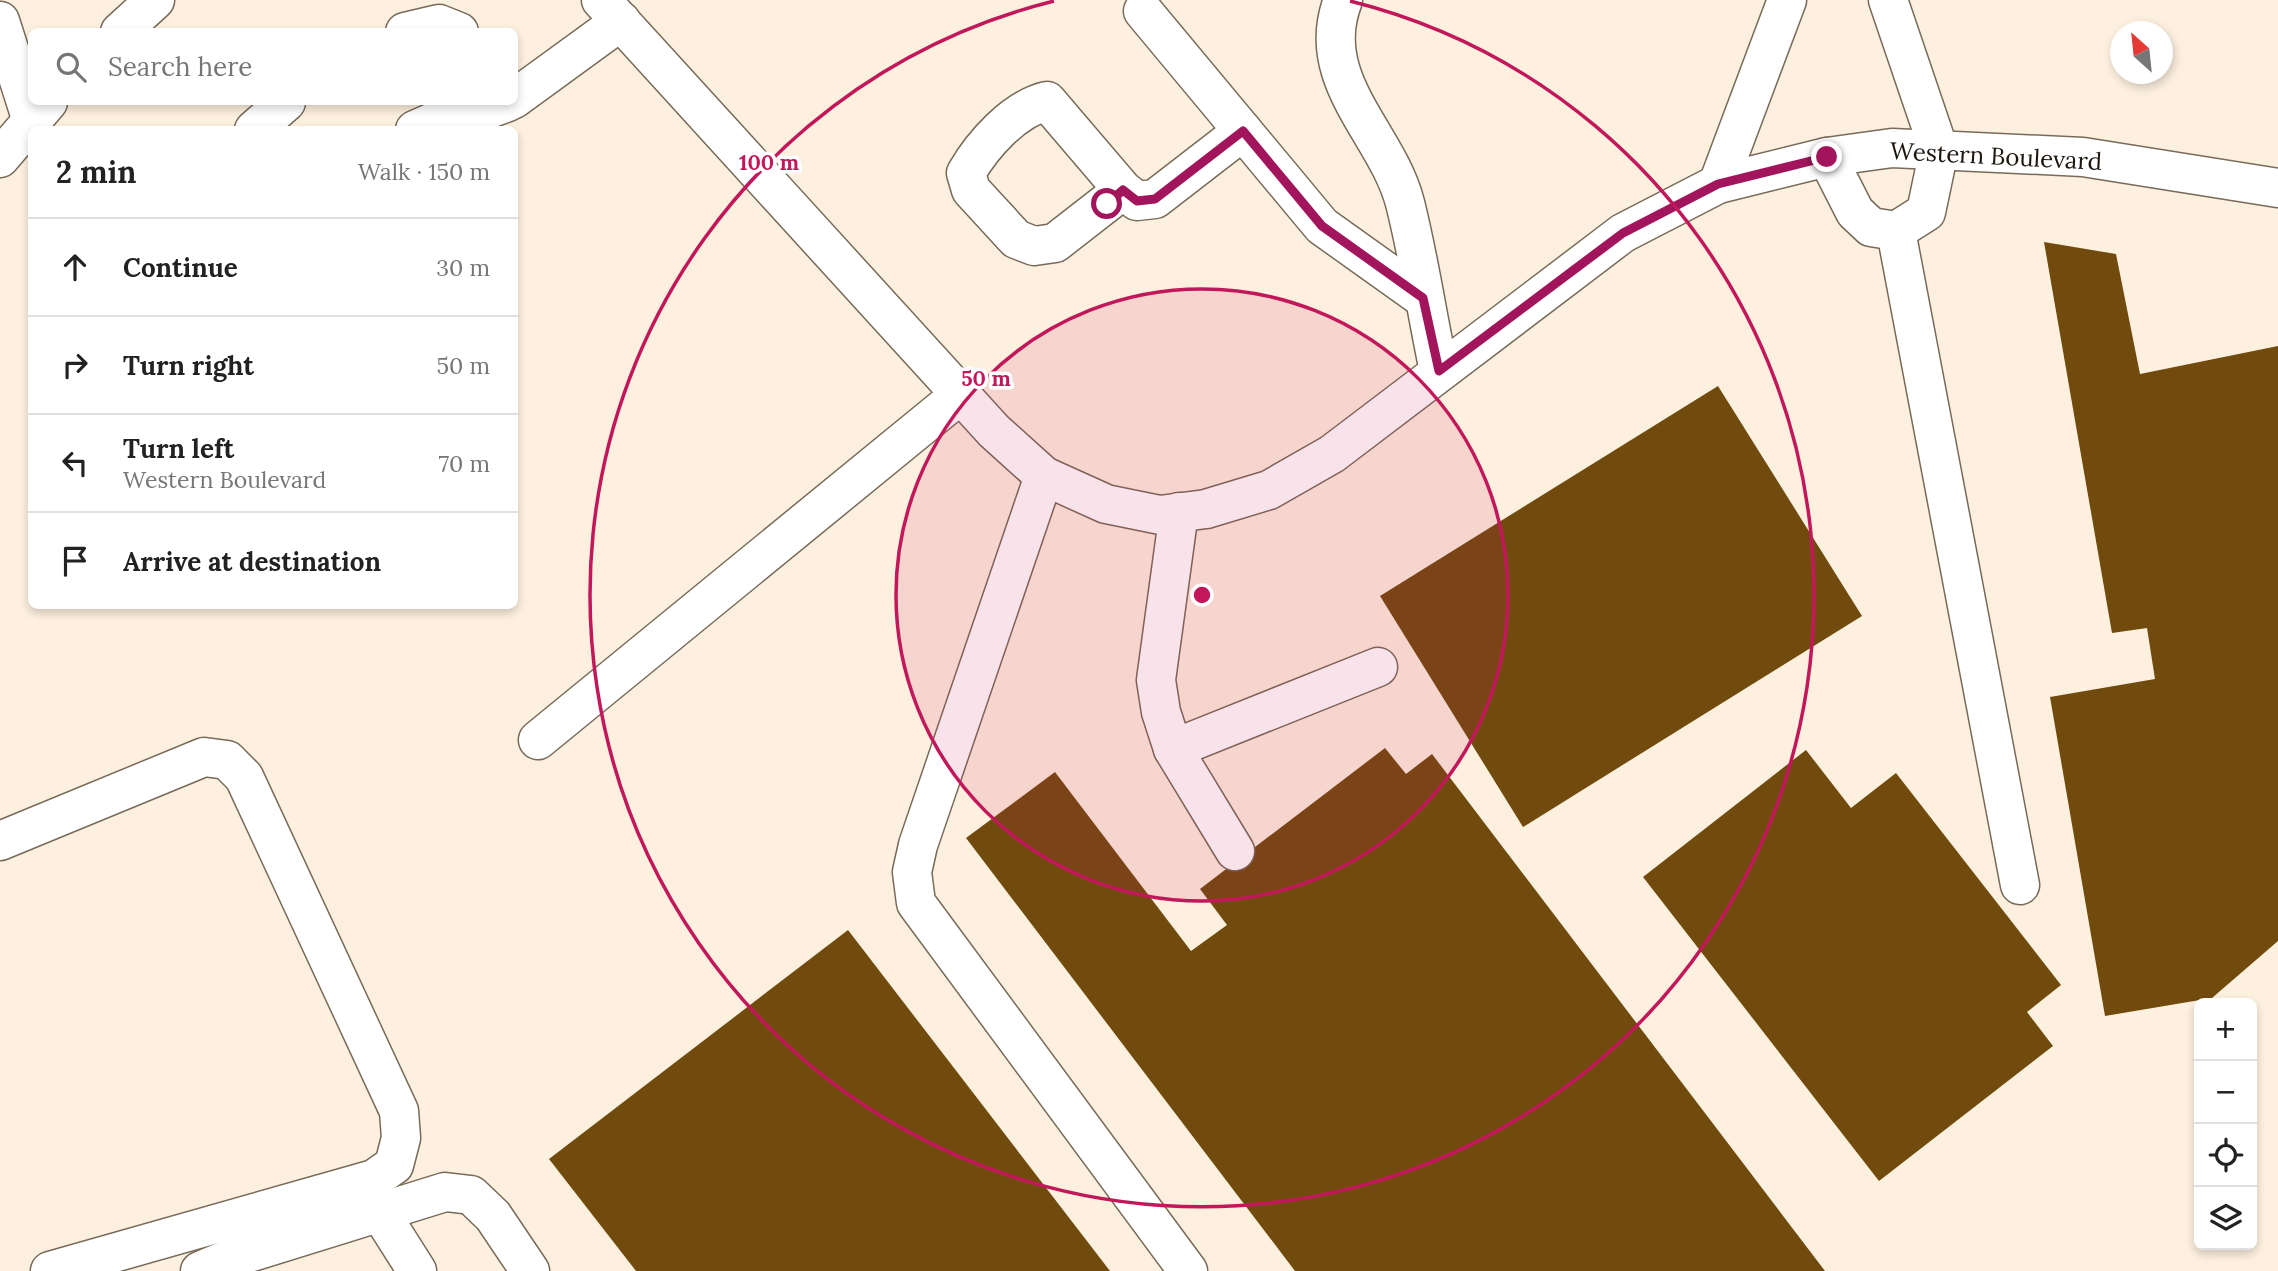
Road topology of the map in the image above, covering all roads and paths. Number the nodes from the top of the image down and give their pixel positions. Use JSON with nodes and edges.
{"nodes":[{"id":1,"x":155,"y":0,"type":"edge"},
{"id":2,"x":1343,"y":0,"type":"edge"},
{"id":3,"x":1787,"y":0,"type":"edge"},
{"id":4,"x":1888,"y":0,"type":"edge"},
{"id":5,"x":611,"y":11,"type":"edge"},
{"id":6,"x":1143,"y":11,"type":"dead end"},
{"id":7,"x":124,"y":28,"type":"edge"},
{"id":8,"x":422,"y":28,"type":"edge"},
{"id":9,"x":449,"y":28,"type":"edge"},
{"id":10,"x":2,"y":36,"type":"edge"},
{"id":11,"x":28,"y":88,"type":"edge"},
{"id":12,"x":518,"y":92,"type":"edge"},
{"id":13,"x":283,"y":105,"type":"edge"},
{"id":14,"x":493,"y":105,"type":"edge"},
{"id":15,"x":39,"y":110,"type":"edge"},
{"id":16,"x":259,"y":126,"type":"edge"},
{"id":17,"x":424,"y":126,"type":"edge"},
{"id":18,"x":1243,"y":131,"type":"junction"},
{"id":19,"x":1940,"y":150,"type":"junction"},
{"id":20,"x":1827,"y":157,"type":"junction"},
{"id":21,"x":0,"y":158,"type":"edge"},
{"id":22,"x":1718,"y":184,"type":"junction"},
{"id":23,"x":2278,"y":188,"type":"edge"},
{"id":24,"x":1123,"y":190,"type":"dead end"},
{"id":25,"x":1896,"y":231,"type":"junction"},
{"id":26,"x":1423,"y":298,"type":"junction"},
{"id":27,"x":1439,"y":371,"type":"junction"},
{"id":28,"x":961,"y":394,"type":"junction"},
{"id":29,"x":1044,"y":476,"type":"junction"},
{"id":30,"x":1179,"y":512,"type":"junction"},
{"id":31,"x":1378,"y":667,"type":"dead end"},
{"id":32,"x":538,"y":740,"type":"dead end"},
{"id":33,"x":1173,"y":749,"type":"junction"},
{"id":34,"x":0,"y":841,"type":"edge"},
{"id":35,"x":1235,"y":851,"type":"dead end"},
{"id":36,"x":2020,"y":885,"type":"dead end"},
{"id":37,"x":379,"y":1211,"type":"junction"},
{"id":38,"x":50,"y":1271,"type":"edge"},
{"id":39,"x":200,"y":1271,"type":"edge"},
{"id":40,"x":417,"y":1271,"type":"edge"},
{"id":41,"x":530,"y":1271,"type":"edge"},
{"id":42,"x":1188,"y":1271,"type":"edge"}],
"edges":[{"from":1,"to":7,"type":"street"},
{"from":2,"to":26,"type":"street"},
{"from":3,"to":22,"type":"street"},
{"from":4,"to":19,"type":"street"},
{"from":5,"to":12,"type":"street"},
{"from":5,"to":28,"type":"street","name":"Western Boulevard"},
{"from":6,"to":18,"type":"street"},
{"from":8,"to":9,"type":"street"},
{"from":10,"to":11,"type":"street"},
{"from":13,"to":16,"type":"street"},
{"from":14,"to":17,"type":"street"},
{"from":15,"to":21,"type":"street"},
{"from":18,"to":24,"type":"street"},
{"from":18,"to":26,"type":"street"},
{"from":19,"to":20,"type":"street","name":"Western Boulevard"},
{"from":19,"to":23,"type":"street","name":"Western Boulevard"},
{"from":19,"to":25,"type":"street"},
{"from":20,"to":22,"type":"street","name":"Western Boulevard"},
{"from":20,"to":25,"type":"street"},
{"from":22,"to":27,"type":"street","name":"Western Boulevard"},
{"from":25,"to":36,"type":"street"},
{"from":26,"to":27,"type":"street"},
{"from":27,"to":30,"type":"street","name":"Western Boulevard"},
{"from":28,"to":29,"type":"street","name":"Western Boulevard"},
{"from":28,"to":32,"type":"street"},
{"from":29,"to":30,"type":"street","name":"Western Boulevard"},
{"from":29,"to":42,"type":"street"},
{"from":30,"to":33,"type":"street"},
{"from":31,"to":33,"type":"street"},
{"from":33,"to":35,"type":"street"},
{"from":34,"to":38,"type":"street"},
{"from":37,"to":39,"type":"street"},
{"from":37,"to":40,"type":"street"},
{"from":37,"to":41,"type":"street"}]}
